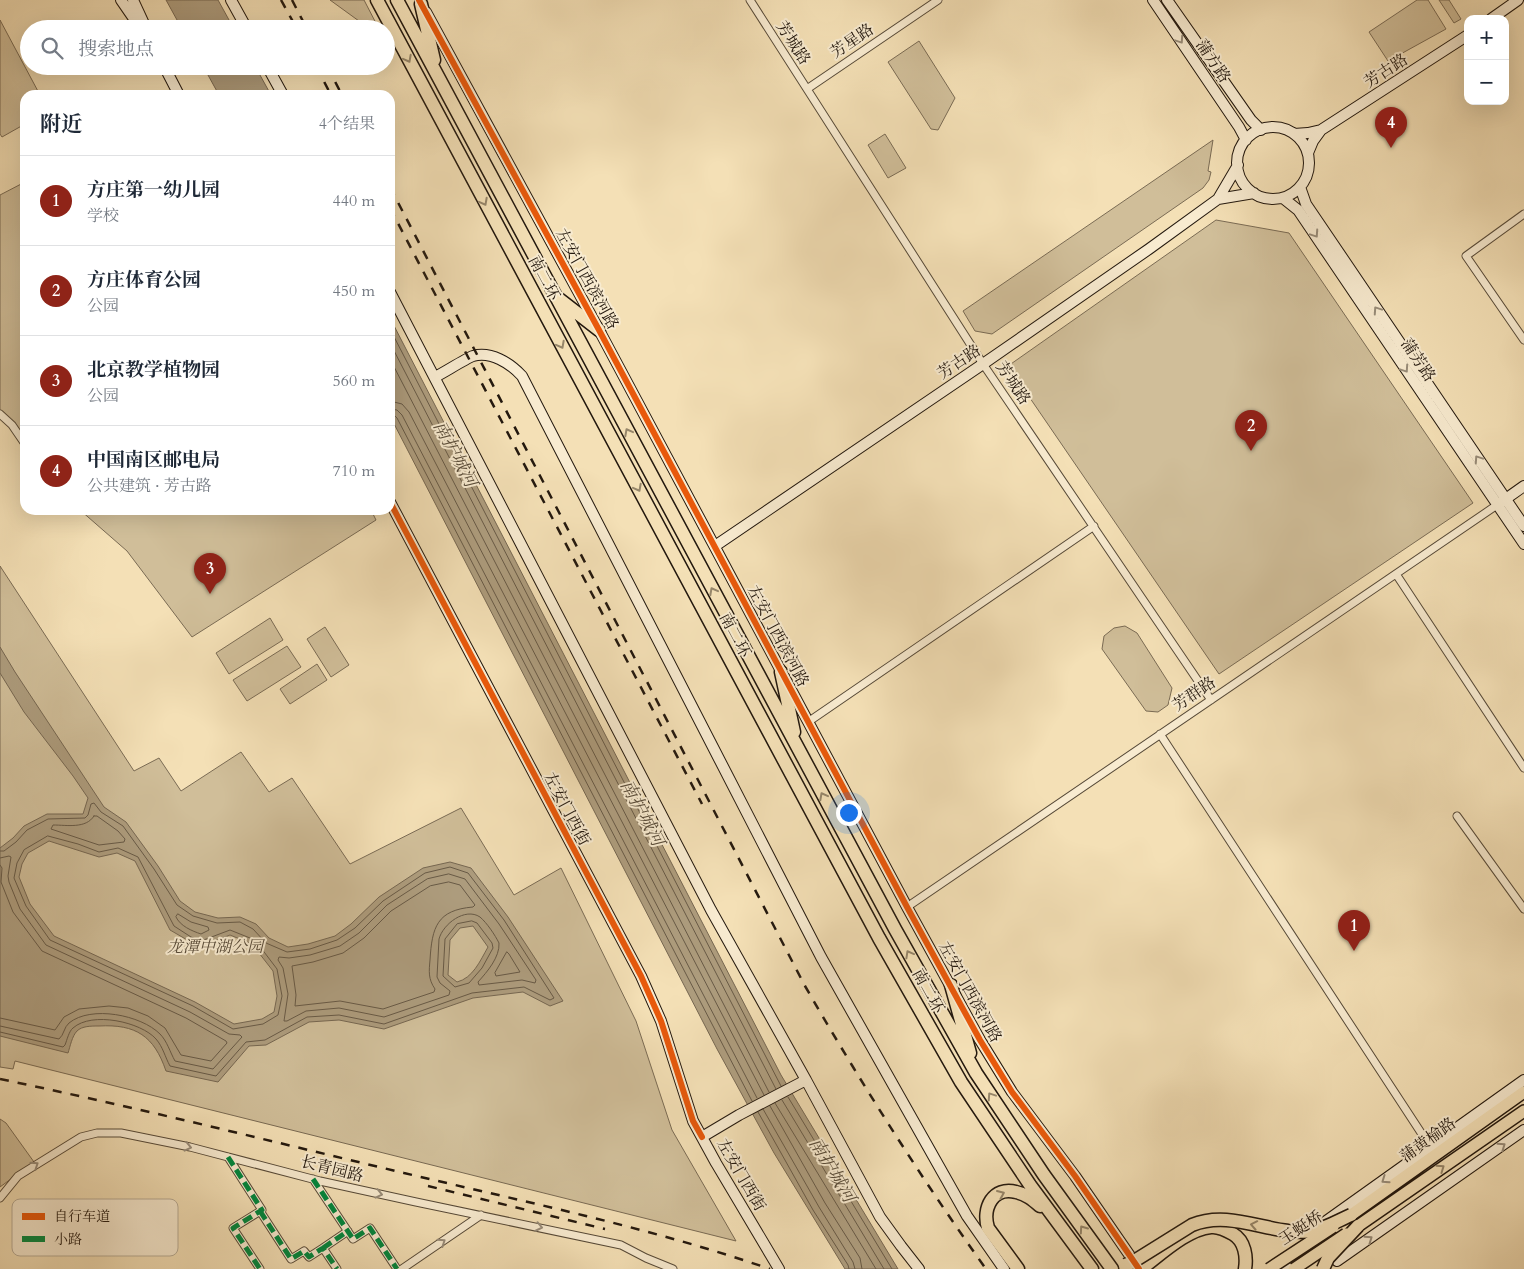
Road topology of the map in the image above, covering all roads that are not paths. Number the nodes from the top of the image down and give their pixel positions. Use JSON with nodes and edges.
{"nodes":[{"id":1,"x":121,"y":0,"type":"edge"},
{"id":2,"x":133,"y":0,"type":"edge"},
{"id":3,"x":231,"y":0,"type":"edge"},
{"id":4,"x":377,"y":0,"type":"edge"},
{"id":5,"x":397,"y":0,"type":"edge"},
{"id":6,"x":750,"y":0,"type":"edge"},
{"id":7,"x":938,"y":0,"type":"edge"},
{"id":8,"x":1153,"y":0,"type":"edge"},
{"id":9,"x":1167,"y":0,"type":"edge"},
{"id":10,"x":1518,"y":0,"type":"edge"},
{"id":11,"x":420,"y":2,"type":"edge"},
{"id":12,"x":1497,"y":15,"type":"edge"},
{"id":13,"x":135,"y":20,"type":"edge"},
{"id":14,"x":142,"y":20,"type":"edge"},
{"id":15,"x":242,"y":20,"type":"edge"},
{"id":16,"x":388,"y":20,"type":"edge"},
{"id":17,"x":395,"y":34,"type":"edge"},
{"id":18,"x":1464,"y":38,"type":"edge"},
{"id":19,"x":169,"y":75,"type":"edge"},
{"id":20,"x":273,"y":75,"type":"edge"},
{"id":21,"x":438,"y":78,"type":"junction"},
{"id":22,"x":807,"y":89,"type":"junction"},
{"id":23,"x":176,"y":90,"type":"edge"},
{"id":24,"x":280,"y":90,"type":"edge"},
{"id":25,"x":1261,"y":130,"type":"junction"},
{"id":26,"x":1321,"y":130,"type":"junction"},
{"id":27,"x":1294,"y":134,"type":"junction"},
{"id":28,"x":1246,"y":140,"type":"junction"},
{"id":29,"x":1308,"y":153,"type":"junction"},
{"id":30,"x":1238,"y":165,"type":"junction"},
{"id":31,"x":1300,"y":187,"type":"junction"},
{"id":32,"x":1254,"y":193,"type":"junction"},
{"id":33,"x":1283,"y":198,"type":"junction"},
{"id":34,"x":1218,"y":199,"type":"junction"},
{"id":35,"x":1524,"y":214,"type":"edge"},
{"id":36,"x":554,"y":294,"type":"junction"},
{"id":37,"x":395,"y":301,"type":"edge"},
{"id":38,"x":598,"y":330,"type":"junction"},
{"id":39,"x":1524,"y":340,"type":"edge"},
{"id":40,"x":983,"y":364,"type":"junction"},
{"id":41,"x":436,"y":377,"type":"junction"},
{"id":42,"x":0,"y":414,"type":"edge"},
{"id":43,"x":20,"y":437,"type":"edge"},
{"id":44,"x":1524,"y":486,"type":"edge"},
{"id":45,"x":1501,"y":502,"type":"junction"},
{"id":46,"x":395,"y":511,"type":"edge"},
{"id":47,"x":1094,"y":526,"type":"junction"},
{"id":48,"x":1524,"y":526,"type":"edge"},
{"id":49,"x":1524,"y":544,"type":"edge"},
{"id":50,"x":715,"y":546,"type":"junction"},
{"id":51,"x":1396,"y":574,"type":"junction"},
{"id":52,"x":781,"y":672,"type":"junction"},
{"id":53,"x":1211,"y":700,"type":"junction"},
{"id":54,"x":808,"y":722,"type":"junction"},
{"id":55,"x":1160,"y":734,"type":"junction"},
{"id":56,"x":798,"y":750,"type":"junction"},
{"id":57,"x":1524,"y":768,"type":"edge"},
{"id":58,"x":1457,"y":816,"type":"dead end"},
{"id":59,"x":907,"y":907,"type":"junction"},
{"id":60,"x":1524,"y":909,"type":"edge"},
{"id":61,"x":951,"y":985,"type":"junction"},
{"id":62,"x":976,"y":1073,"type":"junction"},
{"id":63,"x":806,"y":1080,"type":"junction"},
{"id":64,"x":1524,"y":1080,"type":"edge"},
{"id":65,"x":1524,"y":1092,"type":"edge"},
{"id":66,"x":1524,"y":1111,"type":"edge"},
{"id":67,"x":1524,"y":1130,"type":"edge"},
{"id":68,"x":702,"y":1137,"type":"junction"},
{"id":69,"x":1430,"y":1148,"type":"junction"},
{"id":70,"x":228,"y":1156,"type":"junction"},
{"id":71,"x":314,"y":1179,"type":"junction"},
{"id":72,"x":0,"y":1198,"type":"edge"},
{"id":73,"x":260,"y":1211,"type":"junction"},
{"id":74,"x":481,"y":1215,"type":"junction"},
{"id":75,"x":1052,"y":1215,"type":"junction"},
{"id":76,"x":1354,"y":1220,"type":"junction"},
{"id":77,"x":348,"y":1232,"type":"junction"},
{"id":78,"x":1324,"y":1243,"type":"junction"},
{"id":79,"x":323,"y":1248,"type":"junction"},
{"id":80,"x":1108,"y":1265,"type":"edge"},
{"id":81,"x":1341,"y":1265,"type":"edge"},
{"id":82,"x":260,"y":1269,"type":"edge"},
{"id":83,"x":337,"y":1269,"type":"edge"},
{"id":84,"x":397,"y":1269,"type":"edge"},
{"id":85,"x":402,"y":1269,"type":"edge"},
{"id":86,"x":673,"y":1269,"type":"edge"},
{"id":87,"x":779,"y":1269,"type":"edge"},
{"id":88,"x":920,"y":1269,"type":"edge"},
{"id":89,"x":1004,"y":1269,"type":"edge"},
{"id":90,"x":1018,"y":1269,"type":"edge"},
{"id":91,"x":1092,"y":1269,"type":"edge"},
{"id":92,"x":1140,"y":1269,"type":"edge"},
{"id":93,"x":1245,"y":1269,"type":"edge"},
{"id":94,"x":1269,"y":1269,"type":"edge"},
{"id":95,"x":1283,"y":1269,"type":"edge"},
{"id":96,"x":1294,"y":1269,"type":"edge"},
{"id":97,"x":1323,"y":1269,"type":"edge"}],
"edges":[{"from":1,"to":13,"type":"street"},
{"from":2,"to":14,"type":"street"},
{"from":3,"to":15,"type":"street"},
{"from":4,"to":16,"type":"highway","name":"南二环","one_way":true},
{"from":5,"to":21,"type":"highway","name":"南二环"},
{"from":6,"to":22,"type":"street","name":"芳城路"},
{"from":7,"to":22,"type":"street","name":"芳星路"},
{"from":8,"to":28,"type":"street","name":"蒲方路","one_way":true},
{"from":9,"to":25,"type":"street","name":"蒲方路"},
{"from":10,"to":12,"type":"street"},
{"from":11,"to":21,"type":"highway"},
{"from":11,"to":38,"type":"street","name":"左安门西滨河路"},
{"from":17,"to":75,"type":"highway","name":"南二环","one_way":true},
{"from":18,"to":26,"type":"street","name":"芳古路"},
{"from":19,"to":23,"type":"street"},
{"from":20,"to":24,"type":"street"},
{"from":21,"to":36,"type":"highway","name":"南二环"},
{"from":22,"to":40,"type":"street","name":"芳城路"},
{"from":25,"to":27,"type":"street"},
{"from":25,"to":28,"type":"street"},
{"from":26,"to":27,"type":"street"},
{"from":26,"to":29,"type":"street"},
{"from":27,"to":29,"type":"street"},
{"from":28,"to":30,"type":"street"},
{"from":29,"to":31,"type":"street"},
{"from":30,"to":32,"type":"street"},
{"from":30,"to":34,"type":"street"},
{"from":31,"to":33,"type":"street"},
{"from":45,"to":31,"type":"street","name":"蒲芳路","one_way":true},
{"from":32,"to":33,"type":"street"},
{"from":32,"to":34,"type":"street"},
{"from":33,"to":45,"type":"street","name":"蒲芳路","one_way":true},
{"from":34,"to":40,"type":"street","name":"芳古路"},
{"from":35,"to":39,"type":"street"},
{"from":36,"to":38,"type":"highway"},
{"from":56,"to":36,"type":"highway","name":"南二环","one_way":true},
{"from":37,"to":41,"type":"street"},
{"from":38,"to":50,"type":"street","name":"左安门西滨河路"},
{"from":40,"to":47,"type":"street","name":"芳城路"},
{"from":40,"to":50,"type":"street","name":"芳古路"},
{"from":41,"to":63,"type":"street"},
{"from":41,"to":89,"type":"street"},
{"from":42,"to":43,"type":"street"},
{"from":44,"to":45,"type":"street","name":"芳群路"},
{"from":45,"to":48,"type":"street","name":"蒲芳路"},
{"from":45,"to":49,"type":"street","name":"蒲芳路"},
{"from":45,"to":51,"type":"street","name":"芳群路"},
{"from":46,"to":68,"type":"street","name":"左安门西街"},
{"from":47,"to":53,"type":"street","name":"芳城路"},
{"from":47,"to":54,"type":"street"},
{"from":50,"to":52,"type":"street","name":"左安门西滨河路"},
{"from":51,"to":53,"type":"street","name":"芳群路"},
{"from":51,"to":57,"type":"street"},
{"from":52,"to":54,"type":"street","name":"左安门西滨河路"},
{"from":52,"to":56,"type":"highway"},
{"from":53,"to":55,"type":"street","name":"芳群路"},
{"from":54,"to":59,"type":"street","name":"左安门西滨河路"},
{"from":55,"to":59,"type":"street","name":"芳群路"},
{"from":55,"to":69,"type":"street"},
{"from":62,"to":56,"type":"highway","name":"南二环","one_way":true},
{"from":58,"to":60,"type":"street"},
{"from":59,"to":61,"type":"street","name":"左安门西滨河路"},
{"from":61,"to":62,"type":"highway"},
{"from":61,"to":92,"type":"street","name":"左安门西滨河路"},
{"from":80,"to":62,"type":"highway","name":"南二环","one_way":true},
{"from":63,"to":68,"type":"street"},
{"from":63,"to":88,"type":"street"},
{"from":64,"to":69,"type":"street"},
{"from":65,"to":76,"type":"main road","name":"蒲黄榆路"},
{"from":76,"to":66,"type":"main road","name":"蒲黄榆路","one_way":true},
{"from":81,"to":67,"type":"street","one_way":true},
{"from":68,"to":87,"type":"street","name":"左安门西街"},
{"from":69,"to":78,"type":"street","one_way":true},
{"from":70,"to":71,"type":"street","name":"长青园路"},
{"from":72,"to":70,"type":"street","name":"长青园路","one_way":true},
{"from":70,"to":73,"type":"street"},
{"from":71,"to":74,"type":"street","name":"长青园路","one_way":true},
{"from":71,"to":77,"type":"street"},
{"from":73,"to":79,"type":"street"},
{"from":73,"to":82,"type":"street"},
{"from":85,"to":74,"type":"street","one_way":true},
{"from":74,"to":86,"type":"street","name":"长青园路","one_way":true},
{"from":90,"to":75,"type":"highway","one_way":true},
{"from":75,"to":91,"type":"highway","name":"南二环"},
{"from":76,"to":80,"type":"highway","one_way":true,"bridge":true},
{"from":76,"to":94,"type":"main road","name":"玉蜓桥","bridge":true},
{"from":76,"to":96,"type":"main road","name":"玉蜓桥","bridge":true},
{"from":76,"to":97,"type":"highway","bridge":true},
{"from":77,"to":79,"type":"street"},
{"from":77,"to":84,"type":"street"},
{"from":78,"to":81,"type":"street"},
{"from":78,"to":95,"type":"street"},
{"from":79,"to":83,"type":"street"},
{"from":92,"to":93,"type":"highway"}]}
